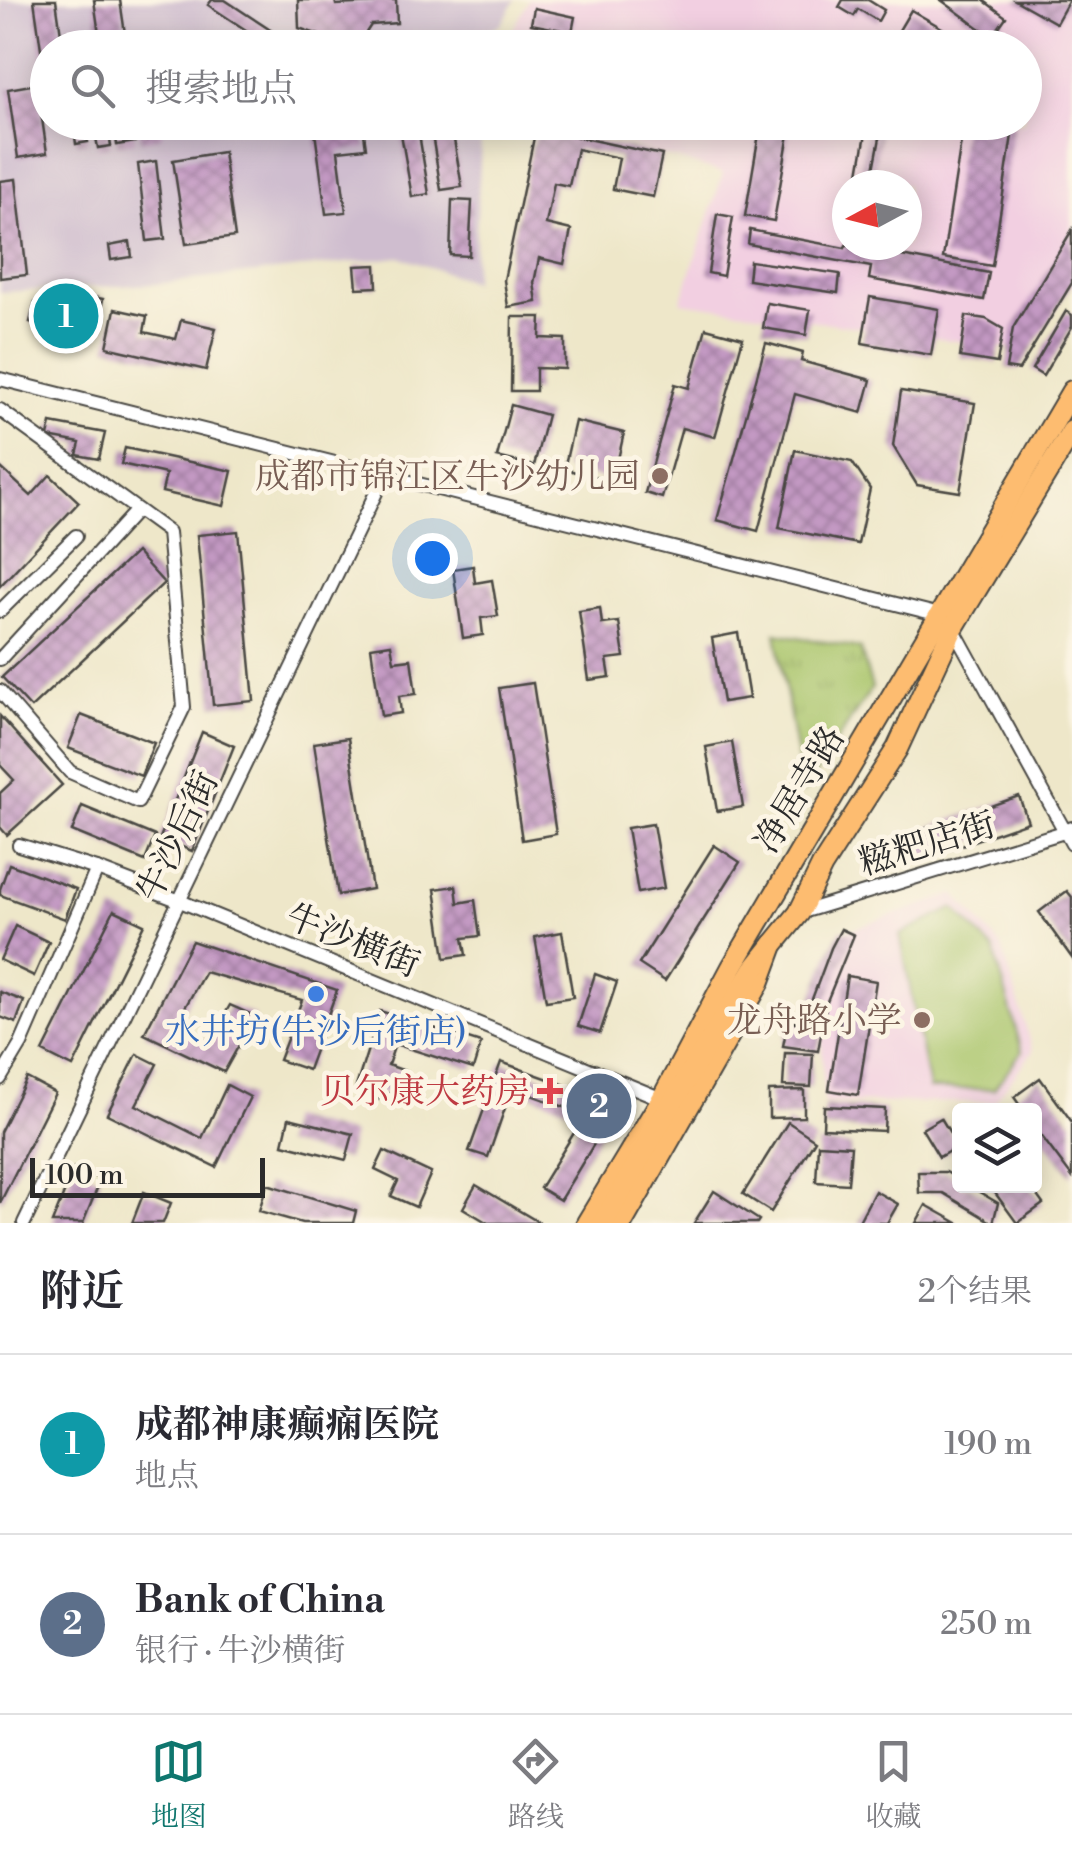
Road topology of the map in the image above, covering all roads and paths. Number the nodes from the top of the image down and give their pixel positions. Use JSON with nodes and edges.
{"nodes":[{"id":1,"x":0,"y":378,"type":"edge"},
{"id":2,"x":1072,"y":391,"type":"edge"},
{"id":3,"x":0,"y":410,"type":"edge"},
{"id":4,"x":1072,"y":431,"type":"edge"},
{"id":5,"x":384,"y":476,"type":"junction"},
{"id":6,"x":137,"y":510,"type":"junction"},
{"id":7,"x":76,"y":536,"type":"dead end"},
{"id":8,"x":0,"y":611,"type":"edge"},
{"id":9,"x":946,"y":622,"type":"junction"},
{"id":10,"x":0,"y":659,"type":"edge"},
{"id":11,"x":0,"y":692,"type":"edge"},
{"id":12,"x":1070,"y":835,"type":"edge"},
{"id":13,"x":19,"y":845,"type":"dead end"},
{"id":14,"x":97,"y":868,"type":"junction"},
{"id":15,"x":180,"y":901,"type":"junction"},
{"id":16,"x":799,"y":913,"type":"junction"},
{"id":17,"x":773,"y":945,"type":"junction"},
{"id":18,"x":0,"y":1078,"type":"edge"},
{"id":19,"x":662,"y":1098,"type":"junction"},
{"id":20,"x":24,"y":1223,"type":"edge"},
{"id":21,"x":588,"y":1223,"type":"edge"},
{"id":22,"x":602,"y":1223,"type":"edge"},
{"id":23,"x":622,"y":1223,"type":"edge"}],
"edges":[{"from":1,"to":5,"type":"street"},
{"from":2,"to":9,"type":"main road","name":"净居寺路"},
{"from":3,"to":6,"type":"street"},
{"from":4,"to":9,"type":"main road","name":"净居寺路"},
{"from":5,"to":9,"type":"street"},
{"from":5,"to":15,"type":"street","name":"牛沙后街"},
{"from":6,"to":10,"type":"street"},
{"from":6,"to":11,"type":"street"},
{"from":7,"to":8,"type":"street"},
{"from":9,"to":12,"type":"street"},
{"from":9,"to":16,"type":"main road","name":"净居寺路"},
{"from":9,"to":19,"type":"main road","name":"净居寺路"},
{"from":12,"to":16,"type":"street","name":"糍粑店街"},
{"from":13,"to":14,"type":"street","name":"牛沙横街"},
{"from":14,"to":15,"type":"street","name":"牛沙横街"},
{"from":14,"to":18,"type":"street"},
{"from":15,"to":19,"type":"street","name":"牛沙横街"},
{"from":15,"to":20,"type":"street","name":"牛沙后街"},
{"from":16,"to":17,"type":"main road","name":"净居寺路"},
{"from":17,"to":22,"type":"main road"},
{"from":17,"to":23,"type":"main road","name":"净居寺路"},
{"from":19,"to":21,"type":"main road","name":"净居寺路"}]}
